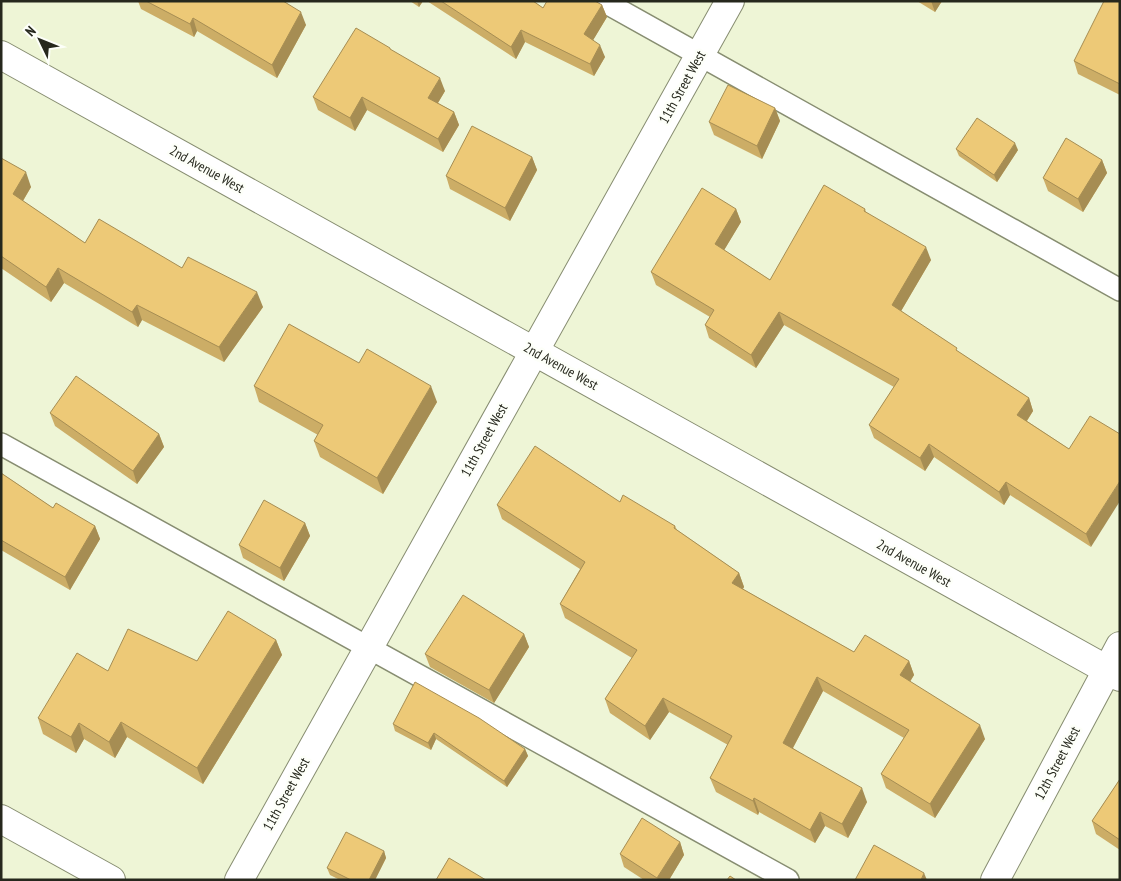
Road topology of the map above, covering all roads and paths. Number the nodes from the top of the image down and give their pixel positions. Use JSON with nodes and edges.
{"nodes":[{"id":1,"x":603,"y":1,"type":"edge"},
{"id":2,"x":730,"y":1,"type":"edge"},
{"id":3,"x":700,"y":54,"type":"junction"},
{"id":4,"x":1,"y":55,"type":"edge"},
{"id":5,"x":1120,"y":290,"type":"edge"},
{"id":6,"x":534,"y":351,"type":"junction"},
{"id":7,"x":1,"y":444,"type":"edge"},
{"id":8,"x":368,"y":646,"type":"junction"},
{"id":9,"x":1120,"y":646,"type":"edge"},
{"id":10,"x":1113,"y":674,"type":"edge"},
{"id":11,"x":1,"y":819,"type":"edge"},
{"id":12,"x":111,"y":880,"type":"edge"},
{"id":13,"x":239,"y":880,"type":"edge"},
{"id":14,"x":788,"y":880,"type":"edge"},
{"id":15,"x":995,"y":880,"type":"edge"}],
"edges":[{"from":1,"to":3,"type":"lane"},
{"from":2,"to":3,"type":"street","name":"11th Street West"},
{"from":3,"to":5,"type":"lane"},
{"from":3,"to":6,"type":"street","name":"11th Street West"},
{"from":4,"to":6,"type":"street","name":"2nd Avenue West"},
{"from":6,"to":8,"type":"street","name":"11th Street West"},
{"from":6,"to":10,"type":"street","name":"2nd Avenue West"},
{"from":7,"to":8,"type":"lane"},
{"from":8,"to":13,"type":"street","name":"11th Street West"},
{"from":8,"to":14,"type":"lane"},
{"from":9,"to":10,"type":"street","name":"12th Street West"},
{"from":10,"to":15,"type":"street","name":"12th Street West"},
{"from":11,"to":12,"type":"street"}]}
